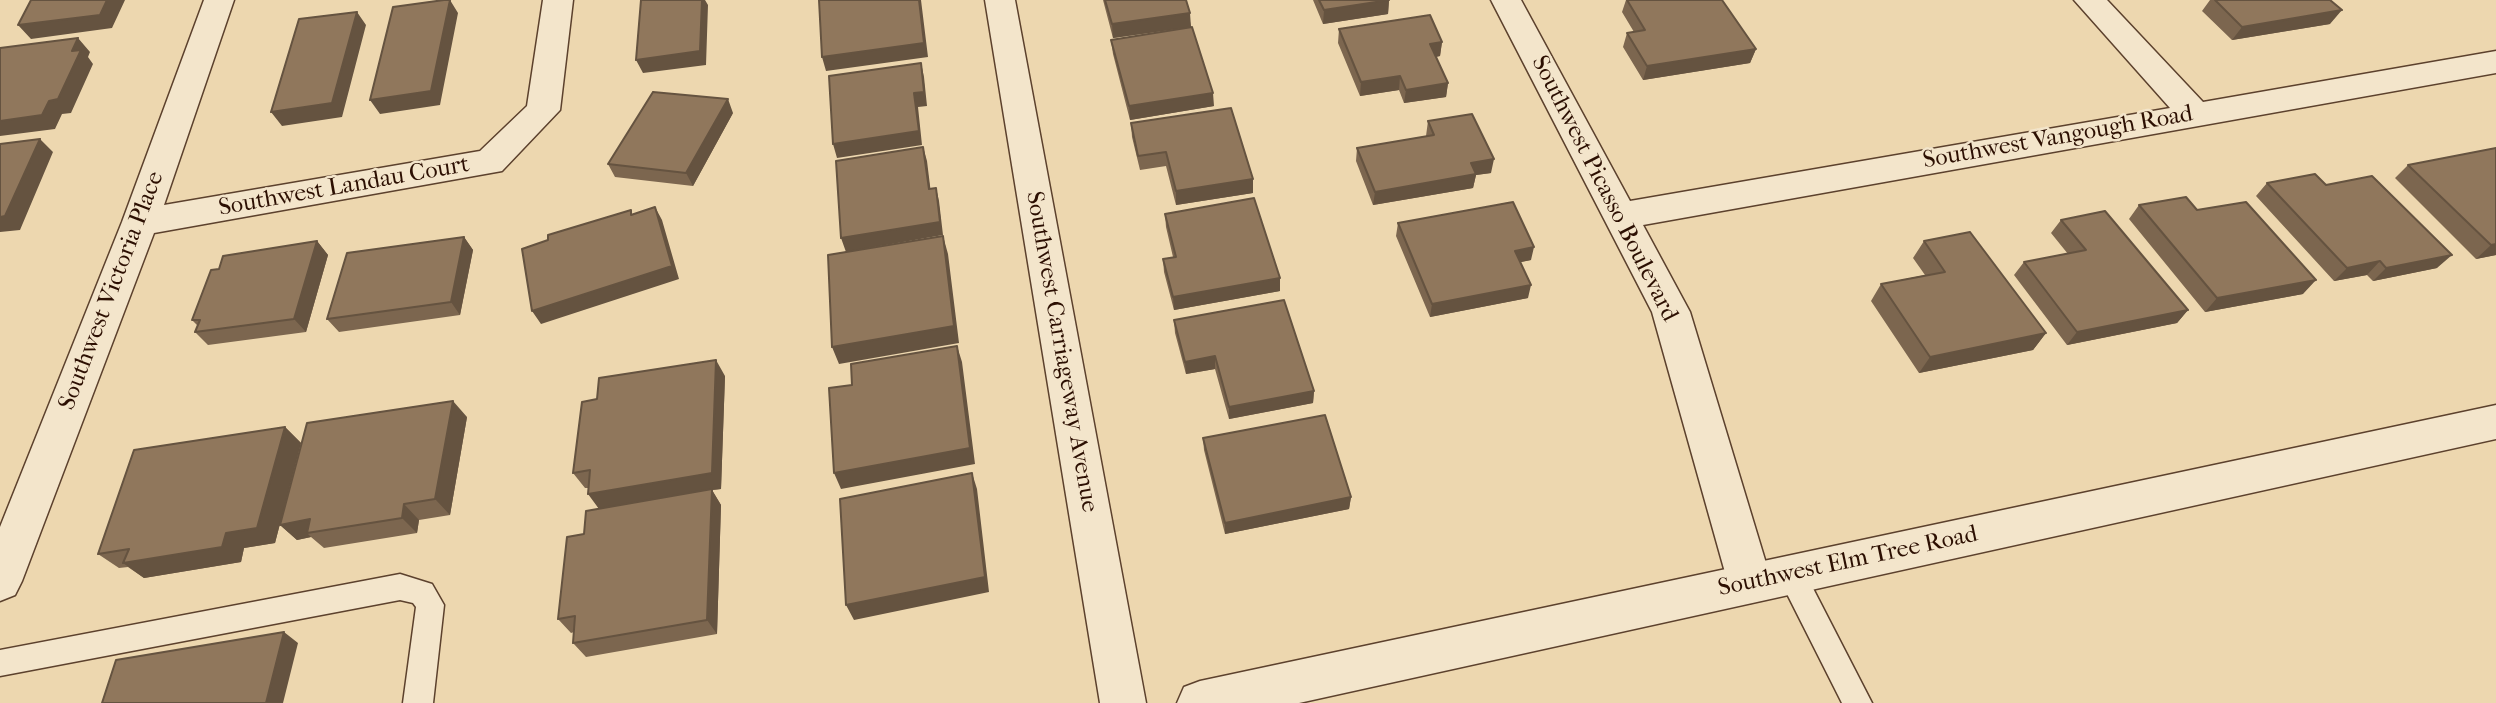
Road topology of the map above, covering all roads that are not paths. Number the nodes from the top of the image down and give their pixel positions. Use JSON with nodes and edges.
{"nodes":[{"id":1,"x":219,"y":0,"type":"edge"},
{"id":2,"x":558,"y":0,"type":"edge"},
{"id":3,"x":1000,"y":0,"type":"edge"},
{"id":4,"x":1506,"y":0,"type":"edge"},
{"id":5,"x":2089,"y":0,"type":"edge"},
{"id":6,"x":2496,"y":62,"type":"edge"},
{"id":7,"x":2194,"y":114,"type":"junction"},
{"id":8,"x":1621,"y":216,"type":"junction"},
{"id":9,"x":140,"y":222,"type":"junction"},
{"id":10,"x":2496,"y":422,"type":"edge"},
{"id":11,"x":1791,"y":574,"type":"junction"},
{"id":12,"x":0,"y":581,"type":"edge"},
{"id":13,"x":1750,"y":583,"type":"junction"},
{"id":14,"x":0,"y":663,"type":"edge"},
{"id":15,"x":418,"y":703,"type":"edge"},
{"id":16,"x":1123,"y":703,"type":"edge"},
{"id":17,"x":1200,"y":703,"type":"edge"},
{"id":18,"x":1857,"y":703,"type":"edge"}],
"edges":[{"from":1,"to":9,"type":"street","name":"Southwest Victoria Place"},
{"from":2,"to":9,"type":"street","name":"Southwest Landau Court"},
{"from":3,"to":16,"type":"street","name":"Southwest Carriageway Avenue"},
{"from":4,"to":8,"type":"street","name":"Southwest Picasso Boulevard"},
{"from":5,"to":7,"type":"street"},
{"from":6,"to":7,"type":"street","name":"Southwest Vangough Road"},
{"from":7,"to":8,"type":"street","name":"Southwest Vangough Road"},
{"from":8,"to":13,"type":"street","name":"Southwest Picasso Boulevard"},
{"from":9,"to":12,"type":"street","name":"Southwest Victoria Place"},
{"from":10,"to":11,"type":"street","name":"Southwest Elm Tree Road"},
{"from":11,"to":13,"type":"street","name":"Southwest Elm Tree Road"},
{"from":11,"to":18,"type":"lane"},
{"from":13,"to":17,"type":"street","name":"Southwest Elm Tree Road"},
{"from":14,"to":15,"type":"lane"}]}
